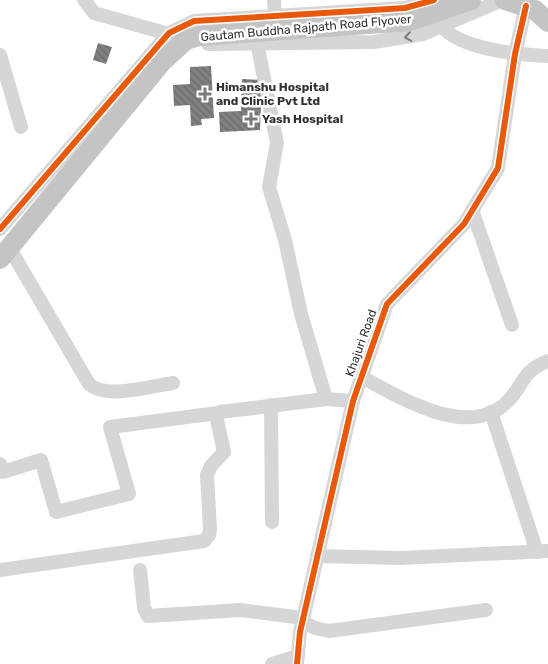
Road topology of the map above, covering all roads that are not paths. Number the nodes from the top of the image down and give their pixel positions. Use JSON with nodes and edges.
{"nodes":[{"id":1,"x":84,"y":0,"type":"edge"},
{"id":2,"x":274,"y":0,"type":"edge"},
{"id":3,"x":471,"y":0,"type":"edge"},
{"id":4,"x":503,"y":0,"type":"edge"},
{"id":5,"x":432,"y":1,"type":"edge"},
{"id":6,"x":526,"y":6,"type":"junction"},
{"id":7,"x":276,"y":16,"type":"junction"},
{"id":8,"x":259,"y":17,"type":"junction"},
{"id":9,"x":548,"y":22,"type":"edge"},
{"id":10,"x":441,"y":26,"type":"junction"},
{"id":11,"x":169,"y":33,"type":"junction"},
{"id":12,"x":258,"y":44,"type":"junction"},
{"id":13,"x":198,"y":45,"type":"junction"},
{"id":14,"x":515,"y":54,"type":"junction"},
{"id":15,"x":548,"y":56,"type":"edge"},
{"id":16,"x":0,"y":57,"type":"edge"},
{"id":17,"x":21,"y":127,"type":"dead end"},
{"id":18,"x":472,"y":210,"type":"junction"},
{"id":19,"x":0,"y":229,"type":"edge"},
{"id":20,"x":6,"y":256,"type":"edge"},
{"id":21,"x":0,"y":269,"type":"edge"},
{"id":22,"x":512,"y":325,"type":"dead end"},
{"id":23,"x":548,"y":361,"type":"edge"},
{"id":24,"x":360,"y":376,"type":"junction"},
{"id":25,"x":173,"y":382,"type":"dead end"},
{"id":26,"x":326,"y":399,"type":"junction"},
{"id":27,"x":352,"y":400,"type":"junction"},
{"id":28,"x":271,"y":405,"type":"junction"},
{"id":29,"x":491,"y":412,"type":"junction"},
{"id":30,"x":218,"y":413,"type":"junction"},
{"id":31,"x":0,"y":464,"type":"edge"},
{"id":32,"x":272,"y":522,"type":"dead end"},
{"id":33,"x":542,"y":551,"type":"edge"},
{"id":34,"x":317,"y":556,"type":"junction"},
{"id":35,"x":0,"y":570,"type":"edge"},
{"id":36,"x":140,"y":570,"type":"dead end"},
{"id":37,"x":486,"y":610,"type":"dead end"},
{"id":38,"x":302,"y":620,"type":"junction"},
{"id":39,"x":297,"y":660,"type":"edge"},
{"id":40,"x":272,"y":664,"type":"edge"}],
"edges":[{"from":1,"to":11,"type":"street"},
{"from":2,"to":7,"type":"street"},
{"from":3,"to":20,"type":"highway","name":"Gautam Buddha Rajpath Road Flyover","bridge":true},
{"from":4,"to":6,"type":"highway"},
{"from":4,"to":10,"type":"street"},
{"from":5,"to":7,"type":"street"},
{"from":5,"to":10,"type":"street"},
{"from":6,"to":9,"type":"highway"},
{"from":6,"to":14,"type":"street","name":"Khajuri Road"},
{"from":7,"to":8,"type":"street"},
{"from":8,"to":11,"type":"street"},
{"from":8,"to":12,"type":"street"},
{"from":10,"to":12,"type":"street","one_way":true},
{"from":10,"to":14,"type":"street"},
{"from":11,"to":13,"type":"street"},
{"from":11,"to":19,"type":"street"},
{"from":12,"to":13,"type":"street"},
{"from":12,"to":26,"type":"street"},
{"from":13,"to":20,"type":"street"},
{"from":14,"to":15,"type":"street"},
{"from":14,"to":18,"type":"street","name":"Khajuri Road"},
{"from":16,"to":17,"type":"street"},
{"from":18,"to":22,"type":"street"},
{"from":18,"to":24,"type":"street","name":"Khajuri Road"},
{"from":20,"to":21,"type":"street"},
{"from":20,"to":25,"type":"street"},
{"from":23,"to":29,"type":"street"},
{"from":24,"to":27,"type":"street","name":"Khajuri Road"},
{"from":24,"to":29,"type":"street"},
{"from":26,"to":27,"type":"street"},
{"from":26,"to":28,"type":"street"},
{"from":27,"to":34,"type":"street","name":"Khajuri Road"},
{"from":28,"to":30,"type":"street"},
{"from":28,"to":32,"type":"street"},
{"from":29,"to":33,"type":"street"},
{"from":30,"to":31,"type":"street"},
{"from":30,"to":35,"type":"street"},
{"from":33,"to":34,"type":"street"},
{"from":34,"to":38,"type":"street","name":"Khajuri Road"},
{"from":36,"to":38,"type":"street"},
{"from":37,"to":38,"type":"street"},
{"from":38,"to":39,"type":"street","name":"Khajuri Road"},
{"from":39,"to":40,"type":"street"}]}
